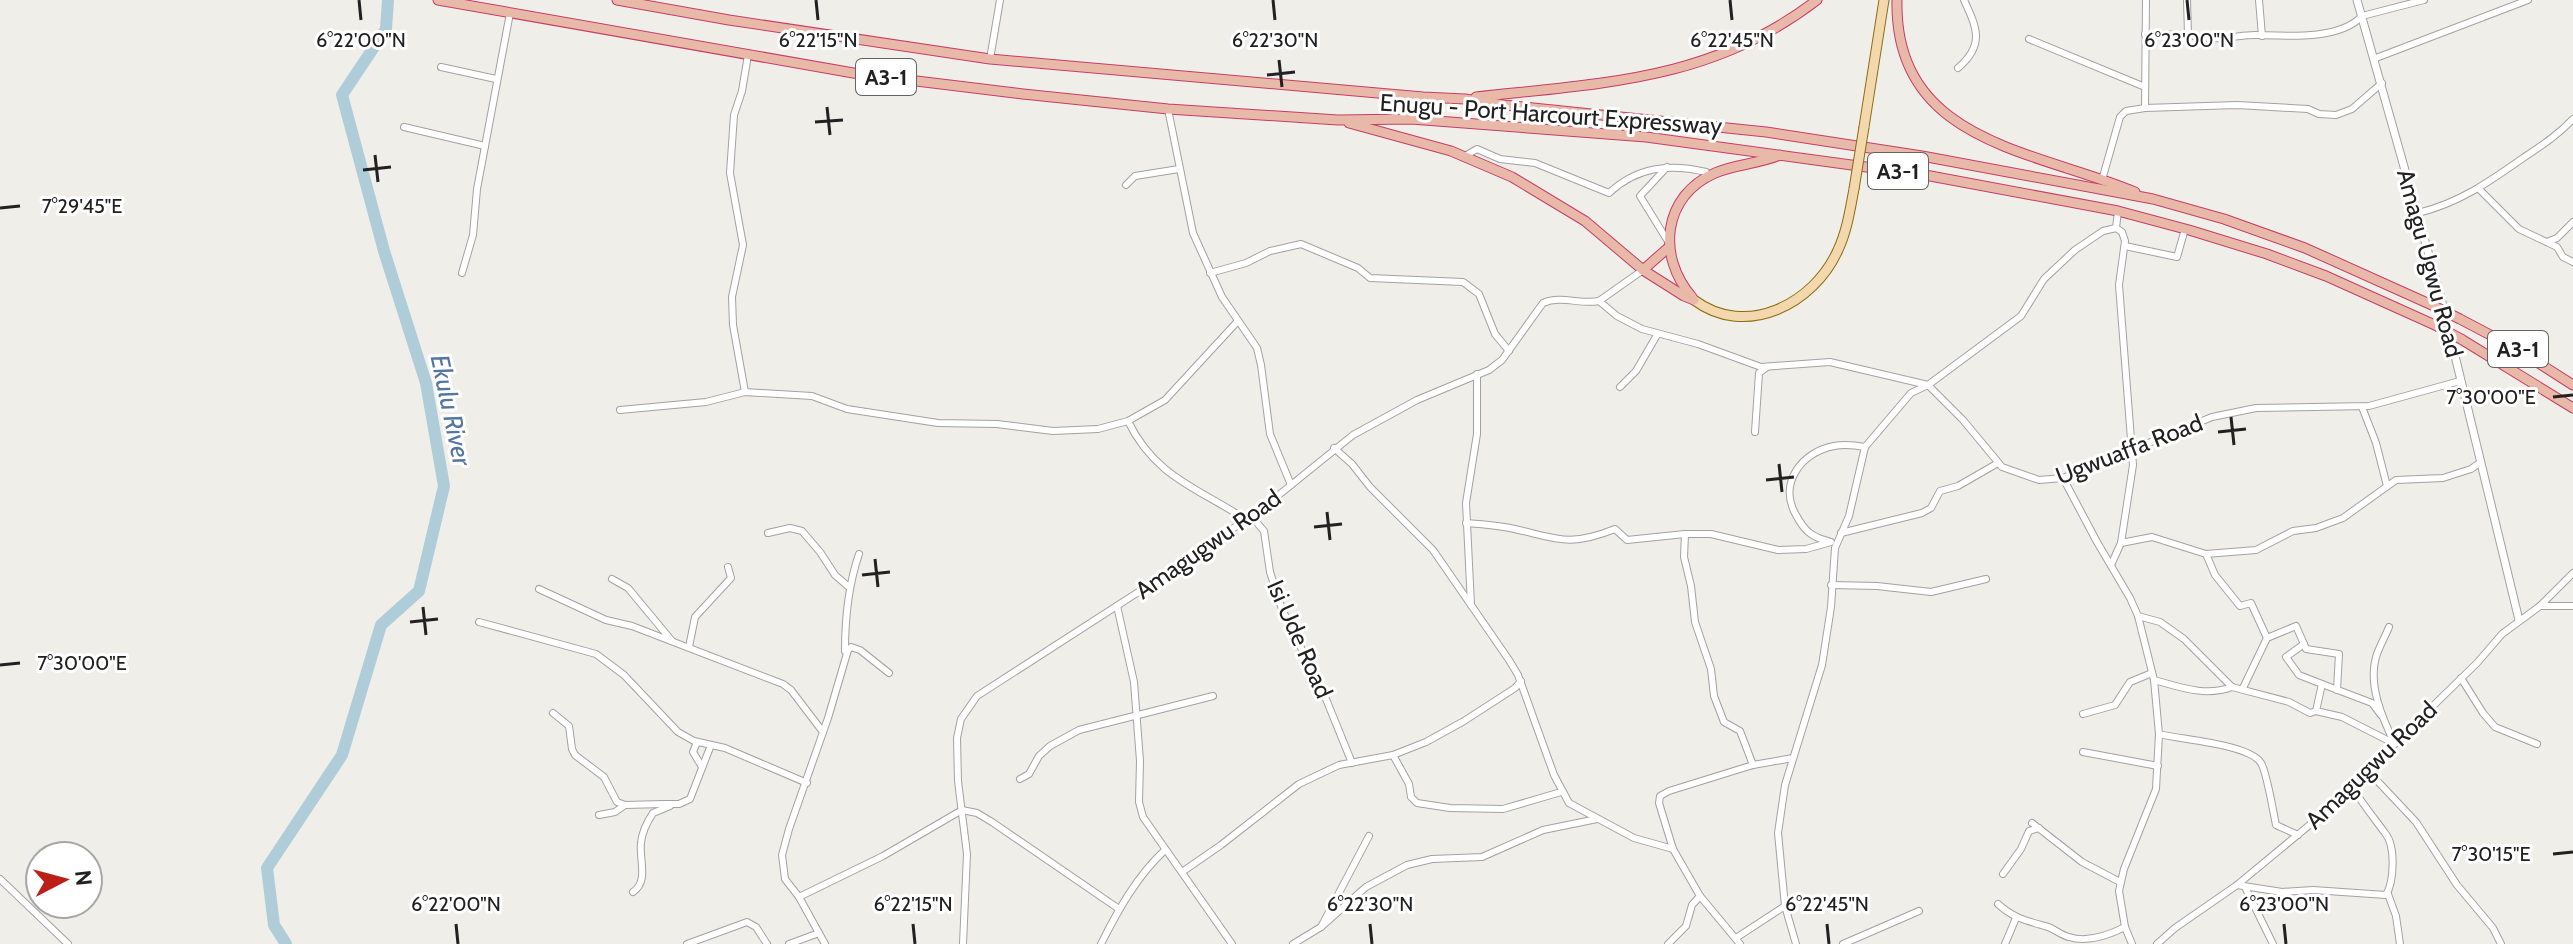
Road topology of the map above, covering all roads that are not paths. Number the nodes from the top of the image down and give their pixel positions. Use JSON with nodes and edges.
{"nodes":[{"id":1,"x":438,"y":0,"type":"edge"},
{"id":2,"x":617,"y":0,"type":"edge"},
{"id":3,"x":1000,"y":0,"type":"edge"},
{"id":4,"x":1817,"y":0,"type":"edge"},
{"id":5,"x":1884,"y":0,"type":"edge"},
{"id":6,"x":1897,"y":0,"type":"edge"},
{"id":7,"x":1964,"y":0,"type":"edge"},
{"id":8,"x":1971,"y":0,"type":"edge"},
{"id":9,"x":2146,"y":0,"type":"edge"},
{"id":10,"x":2187,"y":0,"type":"edge"},
{"id":11,"x":2259,"y":0,"type":"edge"},
{"id":12,"x":2357,"y":0,"type":"edge"},
{"id":13,"x":2424,"y":0,"type":"edge"},
{"id":14,"x":2528,"y":0,"type":"edge"},
{"id":15,"x":677,"y":5,"type":"edge"},
{"id":16,"x":510,"y":13,"type":"junction"},
{"id":17,"x":2362,"y":16,"type":"junction"},
{"id":18,"x":2145,"y":34,"type":"junction"},
{"id":19,"x":2188,"y":35,"type":"junction"},
{"id":20,"x":2262,"y":36,"type":"junction"},
{"id":21,"x":2029,"y":39,"type":"dead end"},
{"id":22,"x":748,"y":55,"type":"junction"},
{"id":23,"x":2376,"y":58,"type":"junction"},
{"id":24,"x":990,"y":59,"type":"junction"},
{"id":25,"x":441,"y":67,"type":"dead end"},
{"id":26,"x":1958,"y":68,"type":"dead end"},
{"id":27,"x":496,"y":79,"type":"junction"},
{"id":28,"x":2382,"y":83,"type":"junction"},
{"id":29,"x":2145,"y":87,"type":"junction"},
{"id":30,"x":1465,"y":99,"type":"junction"},
{"id":31,"x":2145,"y":108,"type":"junction"},
{"id":32,"x":1168,"y":109,"type":"junction"},
{"id":33,"x":2573,"y":119,"type":"edge"},
{"id":34,"x":1338,"y":120,"type":"junction"},
{"id":35,"x":404,"y":127,"type":"dead end"},
{"id":36,"x":485,"y":146,"type":"junction"},
{"id":37,"x":1782,"y":154,"type":"junction"},
{"id":38,"x":1465,"y":156,"type":"junction"},
{"id":39,"x":1667,"y":167,"type":"junction"},
{"id":40,"x":1179,"y":169,"type":"junction"},
{"id":41,"x":1706,"y":172,"type":"dead end"},
{"id":42,"x":2102,"y":180,"type":"junction"},
{"id":43,"x":1126,"y":185,"type":"dead end"},
{"id":44,"x":2479,"y":189,"type":"junction"},
{"id":45,"x":2153,"y":199,"type":"junction"},
{"id":46,"x":2118,"y":211,"type":"junction"},
{"id":47,"x":2418,"y":213,"type":"junction"},
{"id":48,"x":2573,"y":222,"type":"edge"},
{"id":49,"x":2116,"y":228,"type":"junction"},
{"id":50,"x":2185,"y":229,"type":"junction"},
{"id":51,"x":2560,"y":235,"type":"junction"},
{"id":52,"x":2547,"y":242,"type":"junction"},
{"id":53,"x":1669,"y":245,"type":"junction"},
{"id":54,"x":2125,"y":246,"type":"junction"},
{"id":55,"x":2559,"y":249,"type":"junction"},
{"id":56,"x":2573,"y":262,"type":"edge"},
{"id":57,"x":1643,"y":270,"type":"junction"},
{"id":58,"x":462,"y":273,"type":"dead end"},
{"id":59,"x":1210,"y":273,"type":"junction"},
{"id":60,"x":1694,"y":300,"type":"junction"},
{"id":61,"x":1599,"y":301,"type":"junction"},
{"id":62,"x":1237,"y":322,"type":"junction"},
{"id":63,"x":1657,"y":335,"type":"junction"},
{"id":64,"x":1509,"y":351,"type":"junction"},
{"id":65,"x":1767,"y":367,"type":"junction"},
{"id":66,"x":1477,"y":374,"type":"junction"},
{"id":67,"x":2460,"y":381,"type":"junction"},
{"id":68,"x":1928,"y":385,"type":"junction"},
{"id":69,"x":2573,"y":385,"type":"edge"},
{"id":70,"x":1620,"y":387,"type":"dead end"},
{"id":71,"x":745,"y":392,"type":"junction"},
{"id":72,"x":2362,"y":407,"type":"junction"},
{"id":73,"x":2573,"y":408,"type":"edge"},
{"id":74,"x":620,"y":410,"type":"dead end"},
{"id":75,"x":1128,"y":421,"type":"junction"},
{"id":76,"x":1755,"y":432,"type":"dead end"},
{"id":77,"x":1865,"y":447,"type":"junction"},
{"id":78,"x":1334,"y":448,"type":"junction"},
{"id":79,"x":2132,"y":449,"type":"junction"},
{"id":80,"x":2481,"y":462,"type":"junction"},
{"id":81,"x":1998,"y":463,"type":"junction"},
{"id":82,"x":2063,"y":478,"type":"junction"},
{"id":83,"x":1291,"y":485,"type":"junction"},
{"id":84,"x":2387,"y":486,"type":"junction"},
{"id":85,"x":1248,"y":518,"type":"junction"},
{"id":86,"x":1466,"y":523,"type":"junction"},
{"id":87,"x":768,"y":533,"type":"dead end"},
{"id":88,"x":1841,"y":533,"type":"junction"},
{"id":89,"x":1685,"y":534,"type":"junction"},
{"id":90,"x":1834,"y":542,"type":"junction"},
{"id":91,"x":2121,"y":543,"type":"junction"},
{"id":92,"x":859,"y":554,"type":"dead end"},
{"id":93,"x":2206,"y":554,"type":"junction"},
{"id":94,"x":2111,"y":565,"type":"junction"},
{"id":95,"x":728,"y":567,"type":"dead end"},
{"id":96,"x":2573,"y":573,"type":"edge"},
{"id":97,"x":612,"y":579,"type":"dead end"},
{"id":98,"x":1986,"y":579,"type":"dead end"},
{"id":99,"x":1831,"y":585,"type":"junction"},
{"id":100,"x":850,"y":588,"type":"junction"},
{"id":101,"x":539,"y":589,"type":"dead end"},
{"id":102,"x":1117,"y":606,"type":"junction"},
{"id":103,"x":2540,"y":606,"type":"junction"},
{"id":104,"x":2573,"y":606,"type":"edge"},
{"id":105,"x":1471,"y":607,"type":"junction"},
{"id":106,"x":2138,"y":616,"type":"junction"},
{"id":107,"x":2519,"y":620,"type":"junction"},
{"id":108,"x":479,"y":622,"type":"dead end"},
{"id":109,"x":2389,"y":627,"type":"dead end"},
{"id":110,"x":2267,"y":638,"type":"junction"},
{"id":111,"x":672,"y":641,"type":"junction"},
{"id":112,"x":2304,"y":644,"type":"junction"},
{"id":113,"x":689,"y":647,"type":"junction"},
{"id":114,"x":845,"y":654,"type":"junction"},
{"id":115,"x":889,"y":673,"type":"dead end"},
{"id":116,"x":2153,"y":677,"type":"junction"},
{"id":117,"x":2461,"y":678,"type":"junction"},
{"id":118,"x":1521,"y":681,"type":"junction"},
{"id":119,"x":2322,"y":684,"type":"junction"},
{"id":120,"x":2232,"y":687,"type":"junction"},
{"id":121,"x":2243,"y":688,"type":"junction"},
{"id":122,"x":2337,"y":690,"type":"junction"},
{"id":123,"x":1213,"y":696,"type":"dead end"},
{"id":124,"x":2316,"y":711,"type":"junction"},
{"id":125,"x":553,"y":713,"type":"dead end"},
{"id":126,"x":2083,"y":714,"type":"dead end"},
{"id":127,"x":1138,"y":715,"type":"junction"},
{"id":128,"x":2383,"y":718,"type":"junction"},
{"id":129,"x":823,"y":732,"type":"junction"},
{"id":130,"x":2159,"y":734,"type":"junction"},
{"id":131,"x":697,"y":742,"type":"junction"},
{"id":132,"x":2395,"y":744,"type":"junction"},
{"id":133,"x":2537,"y":744,"type":"dead end"},
{"id":134,"x":711,"y":745,"type":"junction"},
{"id":135,"x":2083,"y":752,"type":"dead end"},
{"id":136,"x":1393,"y":755,"type":"junction"},
{"id":137,"x":1793,"y":758,"type":"junction"},
{"id":138,"x":1352,"y":763,"type":"junction"},
{"id":139,"x":1753,"y":765,"type":"junction"},
{"id":140,"x":2158,"y":766,"type":"junction"},
{"id":141,"x":702,"y":767,"type":"junction"},
{"id":142,"x":2368,"y":771,"type":"junction"},
{"id":143,"x":1020,"y":779,"type":"dead end"},
{"id":144,"x":807,"y":783,"type":"junction"},
{"id":145,"x":2352,"y":787,"type":"junction"},
{"id":146,"x":1561,"y":792,"type":"junction"},
{"id":147,"x":673,"y":804,"type":"junction"},
{"id":148,"x":625,"y":805,"type":"junction"},
{"id":149,"x":962,"y":810,"type":"junction"},
{"id":150,"x":599,"y":815,"type":"dead end"},
{"id":151,"x":1597,"y":819,"type":"junction"},
{"id":152,"x":2032,"y":823,"type":"dead end"},
{"id":153,"x":2039,"y":828,"type":"junction"},
{"id":154,"x":2298,"y":835,"type":"junction"},
{"id":155,"x":1369,"y":836,"type":"dead end"},
{"id":156,"x":1673,"y":849,"type":"junction"},
{"id":157,"x":1165,"y":850,"type":"junction"},
{"id":158,"x":1182,"y":872,"type":"junction"},
{"id":159,"x":2003,"y":874,"type":"dead end"},
{"id":160,"x":2120,"y":882,"type":"junction"},
{"id":161,"x":1,"y":883,"type":"edge"},
{"id":162,"x":2241,"y":886,"type":"junction"},
{"id":163,"x":633,"y":892,"type":"dead end"},
{"id":164,"x":2388,"y":894,"type":"junction"},
{"id":165,"x":1700,"y":896,"type":"junction"},
{"id":166,"x":799,"y":897,"type":"junction"},
{"id":167,"x":1998,"y":904,"type":"dead end"},
{"id":168,"x":1785,"y":906,"type":"junction"},
{"id":169,"x":1119,"y":909,"type":"junction"},
{"id":170,"x":1919,"y":911,"type":"dead end"},
{"id":171,"x":2016,"y":918,"type":"junction"},
{"id":172,"x":1321,"y":927,"type":"junction"},
{"id":173,"x":2125,"y":927,"type":"junction"},
{"id":174,"x":819,"y":933,"type":"junction"},
{"id":175,"x":1738,"y":941,"type":"edge"},
{"id":176,"x":68,"y":944,"type":"edge"},
{"id":177,"x":687,"y":944,"type":"edge"},
{"id":178,"x":767,"y":944,"type":"edge"},
{"id":179,"x":789,"y":944,"type":"edge"},
{"id":180,"x":825,"y":944,"type":"edge"},
{"id":181,"x":963,"y":944,"type":"edge"},
{"id":182,"x":1101,"y":944,"type":"edge"},
{"id":183,"x":1232,"y":944,"type":"edge"},
{"id":184,"x":1293,"y":944,"type":"edge"},
{"id":185,"x":1668,"y":944,"type":"edge"},
{"id":186,"x":1796,"y":944,"type":"edge"},
{"id":187,"x":1843,"y":944,"type":"edge"},
{"id":188,"x":2005,"y":944,"type":"edge"},
{"id":189,"x":2132,"y":944,"type":"edge"},
{"id":190,"x":2157,"y":944,"type":"edge"},
{"id":191,"x":2273,"y":944,"type":"edge"},
{"id":192,"x":2400,"y":944,"type":"edge"},
{"id":193,"x":2501,"y":944,"type":"edge"}],
"edges":[{"from":1,"to":16,"type":"highway","name":"Enugu - Port Harcourt Expressway","number":"A3-1"},
{"from":2,"to":15,"type":"highway","name":"Enugu - Port Harcourt Expressway","number":"A3-1"},
{"from":3,"to":24,"type":"street"},
{"from":4,"to":30,"type":"highway"},
{"from":5,"to":60,"type":"main road","bridge":true},
{"from":6,"to":42,"type":"highway"},
{"from":7,"to":8,"type":"street"},
{"from":7,"to":26,"type":"street"},
{"from":9,"to":18,"type":"street"},
{"from":10,"to":19,"type":"street"},
{"from":11,"to":20,"type":"street"},
{"from":12,"to":17,"type":"street","name":"Amagu Ugwu Road"},
{"from":13,"to":17,"type":"street"},
{"from":14,"to":23,"type":"street"},
{"from":15,"to":24,"type":"highway","name":"Enugu - Port Harcourt Expressway","number":"A3-1"},
{"from":16,"to":22,"type":"highway","name":"Enugu - Port Harcourt Expressway","number":"A3-1"},
{"from":16,"to":27,"type":"street"},
{"from":17,"to":20,"type":"street"},
{"from":17,"to":23,"type":"street","name":"Amagu Ugwu Road"},
{"from":18,"to":19,"type":"street"},
{"from":18,"to":29,"type":"street"},
{"from":19,"to":20,"type":"street"},
{"from":21,"to":29,"type":"street"},
{"from":22,"to":32,"type":"highway","name":"Enugu - Port Harcourt Expressway","number":"A3-1"},
{"from":22,"to":71,"type":"street"},
{"from":23,"to":28,"type":"street","name":"Amagu Ugwu Road"},
{"from":24,"to":30,"type":"highway","name":"Enugu - Port Harcourt Expressway","number":"A3-1"},
{"from":25,"to":27,"type":"street"},
{"from":27,"to":36,"type":"street"},
{"from":28,"to":31,"type":"street"},
{"from":28,"to":47,"type":"street","name":"Amagu Ugwu Road"},
{"from":29,"to":31,"type":"street"},
{"from":30,"to":45,"type":"highway","name":"Enugu - Port Harcourt Expressway","number":"A3-1"},
{"from":31,"to":42,"type":"street"},
{"from":32,"to":34,"type":"highway","name":"Enugu - Port Harcourt Expressway","number":"A3-1"},
{"from":32,"to":40,"type":"street"},
{"from":33,"to":44,"type":"street"},
{"from":34,"to":37,"type":"highway","name":"Enugu - Port Harcourt Expressway","number":"A3-1"},
{"from":34,"to":38,"type":"highway"},
{"from":35,"to":36,"type":"street"},
{"from":36,"to":58,"type":"street"},
{"from":37,"to":46,"type":"highway","name":"Enugu - Port Harcourt Expressway","number":"A3-1"},
{"from":37,"to":53,"type":"highway"},
{"from":38,"to":39,"type":"street"},
{"from":38,"to":57,"type":"highway"},
{"from":39,"to":41,"type":"street"},
{"from":39,"to":53,"type":"street"},
{"from":40,"to":43,"type":"street"},
{"from":40,"to":59,"type":"street"},
{"from":42,"to":45,"type":"highway"},
{"from":44,"to":47,"type":"street"},
{"from":44,"to":52,"type":"street"},
{"from":45,"to":69,"type":"highway","name":"Enugu - Port Harcourt Expressway","number":"A3-1","bridge":true},
{"from":46,"to":49,"type":"street"},
{"from":46,"to":50,"type":"highway","name":"Enugu - Port Harcourt Expressway","number":"A3-1"},
{"from":47,"to":67,"type":"street","name":"Amagu Ugwu Road"},
{"from":48,"to":51,"type":"street"},
{"from":49,"to":54,"type":"street"},
{"from":49,"to":68,"type":"street"},
{"from":50,"to":54,"type":"street"},
{"from":50,"to":73,"type":"highway","name":"Enugu - Port Harcourt Expressway","number":"A3-1","bridge":true},
{"from":51,"to":52,"type":"street"},
{"from":51,"to":55,"type":"street"},
{"from":52,"to":55,"type":"street"},
{"from":53,"to":57,"type":"highway"},
{"from":53,"to":60,"type":"highway"},
{"from":54,"to":79,"type":"street"},
{"from":55,"to":56,"type":"street"},
{"from":57,"to":60,"type":"highway"},
{"from":57,"to":61,"type":"street"},
{"from":59,"to":62,"type":"street"},
{"from":59,"to":64,"type":"street"},
{"from":61,"to":63,"type":"street"},
{"from":61,"to":64,"type":"street","name":"Amagugwu Road"},
{"from":62,"to":75,"type":"street"},
{"from":62,"to":83,"type":"street"},
{"from":63,"to":65,"type":"street"},
{"from":63,"to":70,"type":"street"},
{"from":64,"to":66,"type":"street","name":"Amagugwu Road"},
{"from":65,"to":68,"type":"street"},
{"from":65,"to":76,"type":"street"},
{"from":66,"to":78,"type":"street","name":"Amagugwu Road"},
{"from":66,"to":86,"type":"street"},
{"from":67,"to":72,"type":"street","name":"Ugwuaffa Road"},
{"from":67,"to":80,"type":"street","name":"Amagu Ugwu Road"},
{"from":68,"to":77,"type":"street"},
{"from":68,"to":81,"type":"street","name":"Ugwuaffa Road"},
{"from":71,"to":74,"type":"street"},
{"from":71,"to":75,"type":"street"},
{"from":72,"to":79,"type":"street","name":"Ugwuaffa Road"},
{"from":72,"to":84,"type":"street"},
{"from":75,"to":85,"type":"street"},
{"from":77,"to":88,"type":"street"},
{"from":77,"to":90,"type":"street"},
{"from":78,"to":83,"type":"street","name":"Amagugwu Road"},
{"from":78,"to":105,"type":"street"},
{"from":79,"to":82,"type":"street","name":"Ugwuaffa Road"},
{"from":79,"to":91,"type":"street"},
{"from":80,"to":84,"type":"street"},
{"from":80,"to":107,"type":"street","name":"Amagu Ugwu Road"},
{"from":81,"to":82,"type":"street","name":"Ugwuaffa Road"},
{"from":81,"to":88,"type":"street"},
{"from":82,"to":94,"type":"street"},
{"from":83,"to":85,"type":"street","name":"Amagugwu Road"},
{"from":84,"to":93,"type":"street"},
{"from":85,"to":102,"type":"street","name":"Amagugwu Road"},
{"from":85,"to":138,"type":"street","name":"Isi Ude Road"},
{"from":86,"to":89,"type":"street"},
{"from":86,"to":105,"type":"street"},
{"from":87,"to":100,"type":"street"},
{"from":88,"to":90,"type":"street"},
{"from":89,"to":90,"type":"street"},
{"from":89,"to":139,"type":"street"},
{"from":90,"to":99,"type":"street"},
{"from":91,"to":93,"type":"street"},
{"from":91,"to":94,"type":"street"},
{"from":92,"to":100,"type":"street"},
{"from":93,"to":110,"type":"street"},
{"from":94,"to":106,"type":"street"},
{"from":95,"to":113,"type":"street"},
{"from":96,"to":103,"type":"street","name":"Amagugwu Road"},
{"from":97,"to":111,"type":"street"},
{"from":98,"to":99,"type":"street"},
{"from":99,"to":137,"type":"street"},
{"from":100,"to":114,"type":"street"},
{"from":101,"to":111,"type":"street"},
{"from":102,"to":127,"type":"street"},
{"from":102,"to":149,"type":"street","name":"Amagugwu Road"},
{"from":103,"to":104,"type":"street"},
{"from":103,"to":107,"type":"street","name":"Amagugwu Road"},
{"from":105,"to":118,"type":"street"},
{"from":106,"to":116,"type":"street"},
{"from":106,"to":120,"type":"street"},
{"from":107,"to":117,"type":"street","name":"Amagugwu Road"},
{"from":108,"to":131,"type":"street"},
{"from":109,"to":128,"type":"street"},
{"from":110,"to":112,"type":"street"},
{"from":110,"to":121,"type":"street"},
{"from":111,"to":113,"type":"street"},
{"from":112,"to":119,"type":"street"},
{"from":112,"to":122,"type":"street"},
{"from":113,"to":129,"type":"street"},
{"from":114,"to":115,"type":"street"},
{"from":114,"to":129,"type":"street"},
{"from":116,"to":120,"type":"street"},
{"from":116,"to":126,"type":"street"},
{"from":116,"to":130,"type":"street"},
{"from":117,"to":132,"type":"street","name":"Amagugwu Road"},
{"from":117,"to":133,"type":"street"},
{"from":118,"to":136,"type":"street"},
{"from":118,"to":146,"type":"street"},
{"from":119,"to":122,"type":"street"},
{"from":119,"to":124,"type":"street"},
{"from":120,"to":121,"type":"street"},
{"from":121,"to":124,"type":"street"},
{"from":122,"to":128,"type":"street"},
{"from":123,"to":127,"type":"street"},
{"from":124,"to":132,"type":"street"},
{"from":125,"to":148,"type":"street"},
{"from":127,"to":143,"type":"street"},
{"from":127,"to":157,"type":"street"},
{"from":128,"to":132,"type":"street"},
{"from":129,"to":144,"type":"street"},
{"from":130,"to":140,"type":"street"},
{"from":130,"to":154,"type":"street"},
{"from":131,"to":134,"type":"street"},
{"from":131,"to":141,"type":"street"},
{"from":132,"to":142,"type":"street","name":"Amagugwu Road"},
{"from":134,"to":141,"type":"street"},
{"from":134,"to":144,"type":"street"},
{"from":135,"to":140,"type":"street"},
{"from":136,"to":138,"type":"street"},
{"from":136,"to":146,"type":"street"},
{"from":137,"to":139,"type":"street"},
{"from":137,"to":168,"type":"street"},
{"from":138,"to":158,"type":"street"},
{"from":139,"to":156,"type":"street"},
{"from":140,"to":160,"type":"street"},
{"from":141,"to":147,"type":"street"},
{"from":142,"to":145,"type":"street","name":"Amagugwu Road"},
{"from":142,"to":193,"type":"street"},
{"from":144,"to":166,"type":"street"},
{"from":145,"to":154,"type":"street","name":"Amagugwu Road"},
{"from":145,"to":164,"type":"street"},
{"from":146,"to":151,"type":"street"},
{"from":147,"to":148,"type":"street"},
{"from":147,"to":163,"type":"street"},
{"from":148,"to":150,"type":"street"},
{"from":149,"to":166,"type":"street"},
{"from":149,"to":169,"type":"street"},
{"from":149,"to":181,"type":"street","name":"Amagugwu Road"},
{"from":151,"to":156,"type":"street"},
{"from":151,"to":172,"type":"street"},
{"from":152,"to":153,"type":"street"},
{"from":153,"to":159,"type":"street"},
{"from":153,"to":160,"type":"street"},
{"from":154,"to":162,"type":"street","name":"Amagugwu Road"},
{"from":155,"to":172,"type":"street"},
{"from":156,"to":165,"type":"street"},
{"from":157,"to":158,"type":"street"},
{"from":157,"to":169,"type":"street"},
{"from":158,"to":183,"type":"street"},
{"from":160,"to":173,"type":"street"},
{"from":161,"to":176,"type":"street"},
{"from":162,"to":164,"type":"street"},
{"from":162,"to":190,"type":"street","name":"Amagugwu Road"},
{"from":162,"to":191,"type":"street"},
{"from":164,"to":192,"type":"street"},
{"from":165,"to":175,"type":"street"},
{"from":165,"to":185,"type":"street"},
{"from":166,"to":174,"type":"street"},
{"from":167,"to":171,"type":"street"},
{"from":168,"to":175,"type":"street"},
{"from":168,"to":186,"type":"street"},
{"from":169,"to":182,"type":"street"},
{"from":170,"to":187,"type":"street"},
{"from":171,"to":173,"type":"street"},
{"from":171,"to":188,"type":"street"},
{"from":172,"to":184,"type":"street"},
{"from":173,"to":189,"type":"street"},
{"from":174,"to":179,"type":"street"},
{"from":174,"to":180,"type":"street"},
{"from":177,"to":178,"type":"street"}]}
